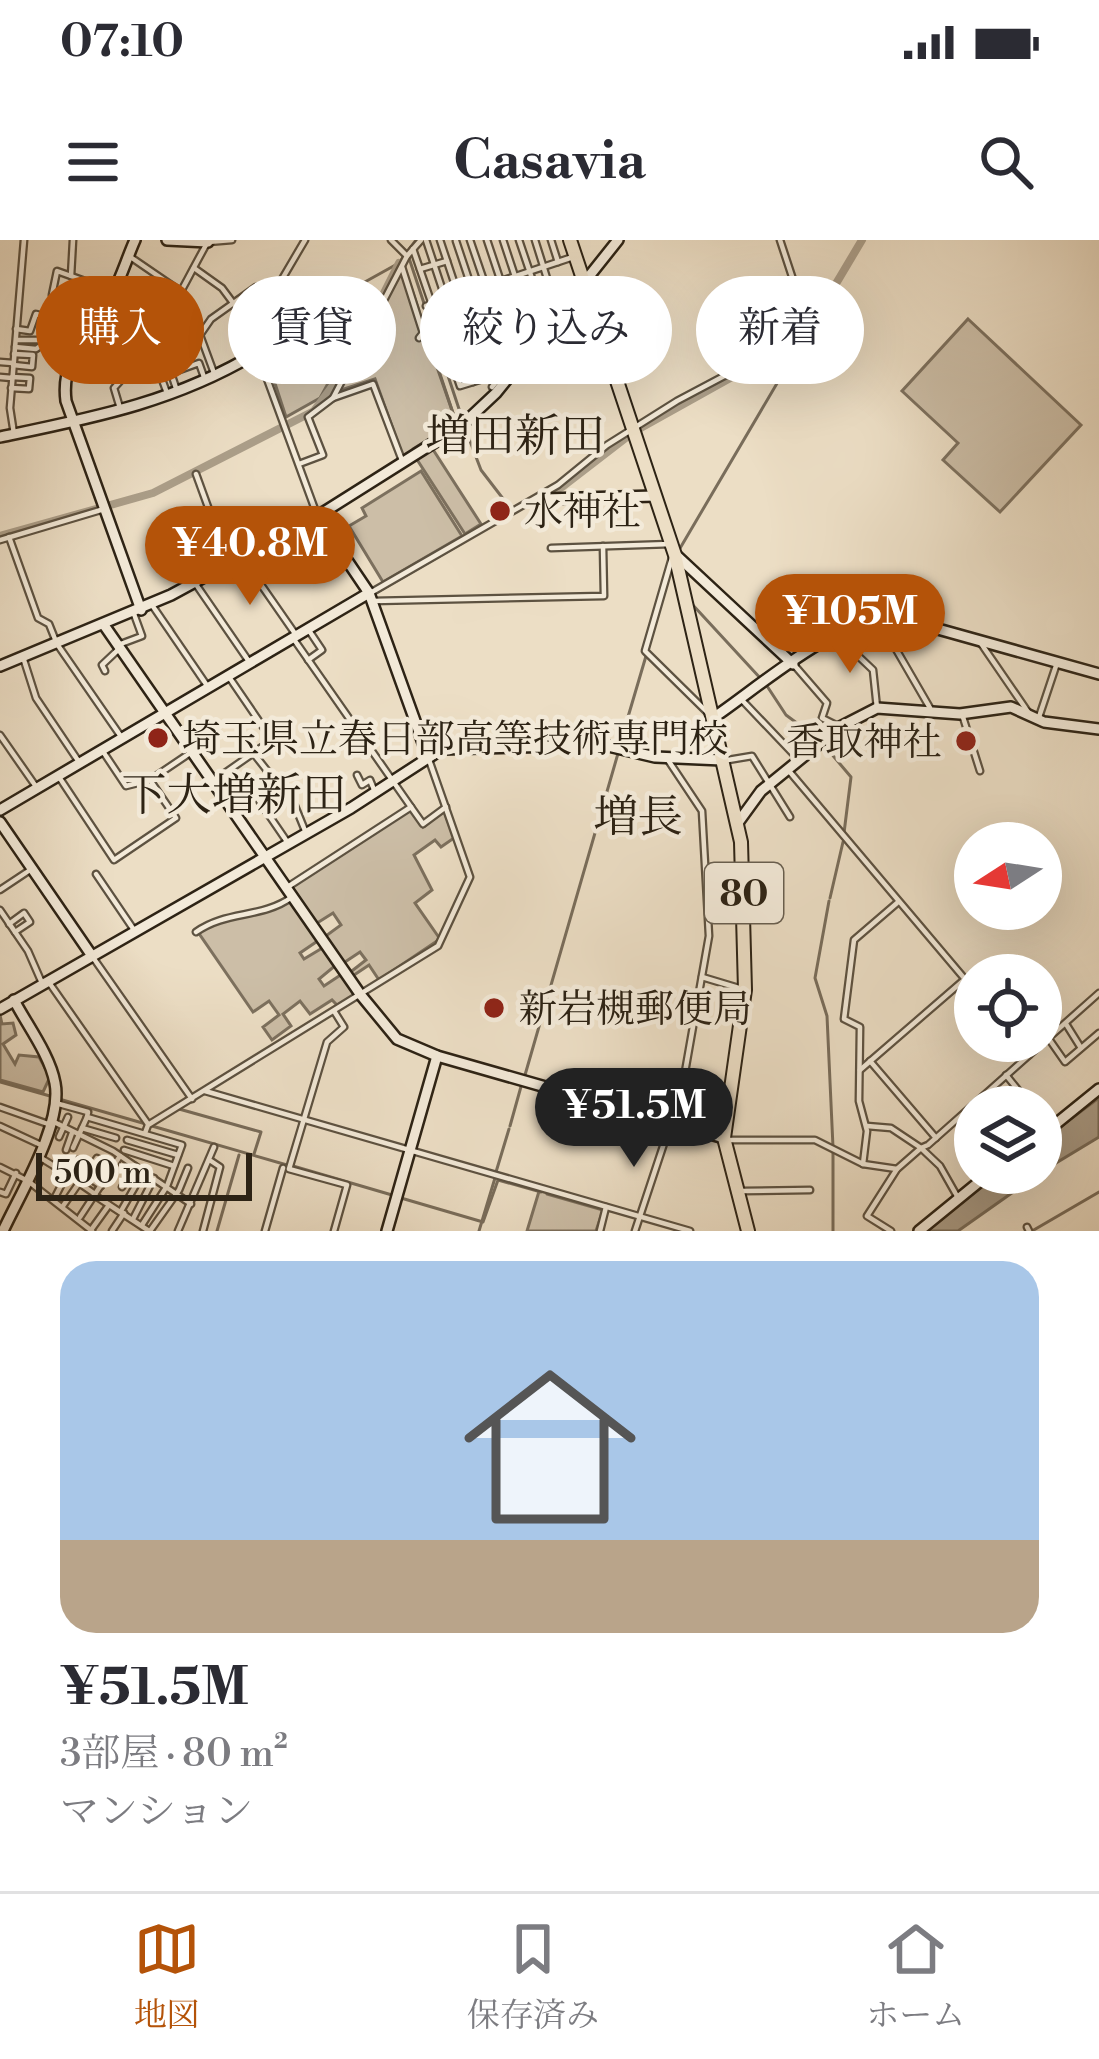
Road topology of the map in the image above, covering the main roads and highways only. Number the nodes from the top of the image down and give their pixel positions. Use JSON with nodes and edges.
{"nodes":[{"id":1,"x":570,"y":240,"type":"edge"},
{"id":2,"x":748,"y":1231,"type":"edge"}],
"edges":[{"from":1,"to":2,"type":"main road","number":"80"}]}
